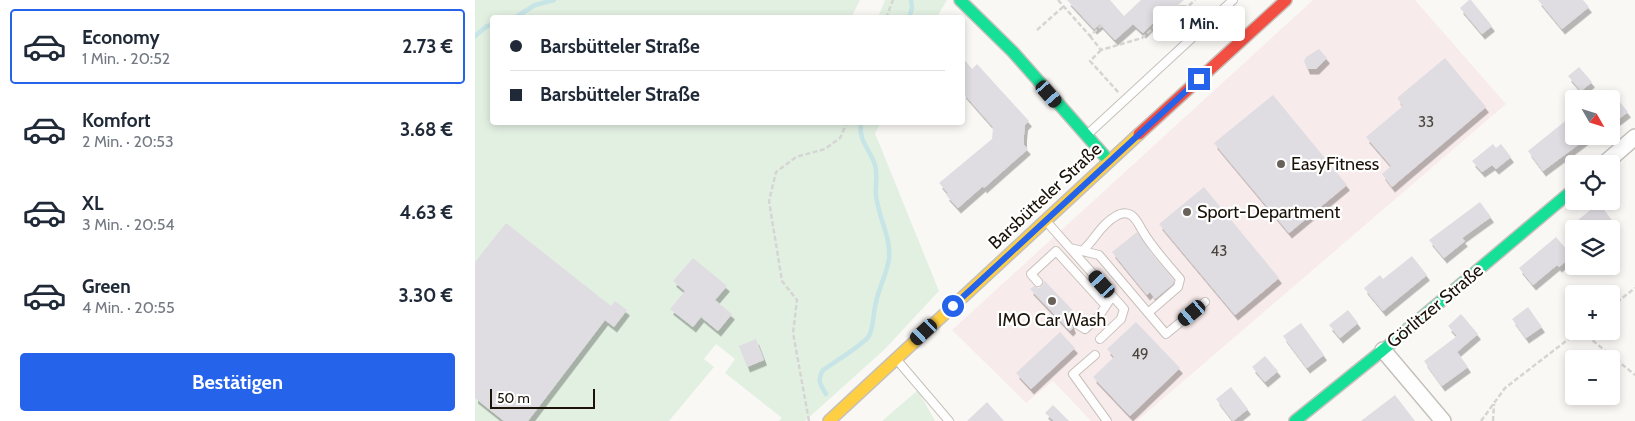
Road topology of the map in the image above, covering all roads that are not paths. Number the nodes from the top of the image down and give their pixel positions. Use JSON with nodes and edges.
{"nodes":[{"id":1,"x":960,"y":0,"type":"edge"},
{"id":2,"x":1233,"y":0,"type":"edge"},
{"id":3,"x":1286,"y":0,"type":"edge"},
{"id":4,"x":1086,"y":136,"type":"junction"},
{"id":5,"x":1635,"y":137,"type":"edge"},
{"id":6,"x":1614,"y":155,"type":"edge"},
{"id":7,"x":1109,"y":160,"type":"junction"},
{"id":8,"x":1565,"y":197,"type":"edge"},
{"id":9,"x":1045,"y":220,"type":"junction"},
{"id":10,"x":1070,"y":248,"type":"junction"},
{"id":11,"x":1082,"y":251,"type":"junction"},
{"id":12,"x":1038,"y":282,"type":"dead end"},
{"id":13,"x":1113,"y":296,"type":"junction"},
{"id":14,"x":1205,"y":302,"type":"dead end"},
{"id":15,"x":1105,"y":305,"type":"junction"},
{"id":16,"x":1148,"y":312,"type":"junction"},
{"id":17,"x":1077,"y":324,"type":"dead end"},
{"id":18,"x":1100,"y":339,"type":"dead end"},
{"id":19,"x":1383,"y":350,"type":"junction"},
{"id":20,"x":1095,"y":355,"type":"dead end"},
{"id":21,"x":896,"y":358,"type":"junction"},
{"id":22,"x":829,"y":421,"type":"edge"},
{"id":23,"x":949,"y":421,"type":"edge"},
{"id":24,"x":1107,"y":421,"type":"edge"},
{"id":25,"x":1295,"y":421,"type":"edge"},
{"id":26,"x":1443,"y":421,"type":"edge"}],
"edges":[{"from":1,"to":4,"type":"main road"},
{"from":2,"to":4,"type":"lane"},
{"from":3,"to":7,"type":"main road","name":"Barsbütteler Straße"},
{"from":4,"to":7,"type":"main road"},
{"from":5,"to":6,"type":"street"},
{"from":7,"to":9,"type":"main road","name":"Barsbütteler Straße"},
{"from":8,"to":19,"type":"main road","name":"Görlitzer Straße"},
{"from":9,"to":10,"type":"lane"},
{"from":9,"to":21,"type":"main road","name":"Barsbütteler Straße"},
{"from":10,"to":11,"type":"lane"},
{"from":10,"to":13,"type":"lane"},
{"from":11,"to":16,"type":"lane"},
{"from":11,"to":16,"type":"lane"},
{"from":12,"to":15,"type":"lane"},
{"from":13,"to":15,"type":"lane"},
{"from":13,"to":18,"type":"lane"},
{"from":14,"to":16,"type":"lane"},
{"from":15,"to":17,"type":"lane"},
{"from":19,"to":25,"type":"main road","name":"Görlitzer Straße"},
{"from":19,"to":26,"type":"street"},
{"from":20,"to":24,"type":"lane"},
{"from":21,"to":22,"type":"main road","name":"Barsbütteler Straße"},
{"from":21,"to":23,"type":"lane"}]}
